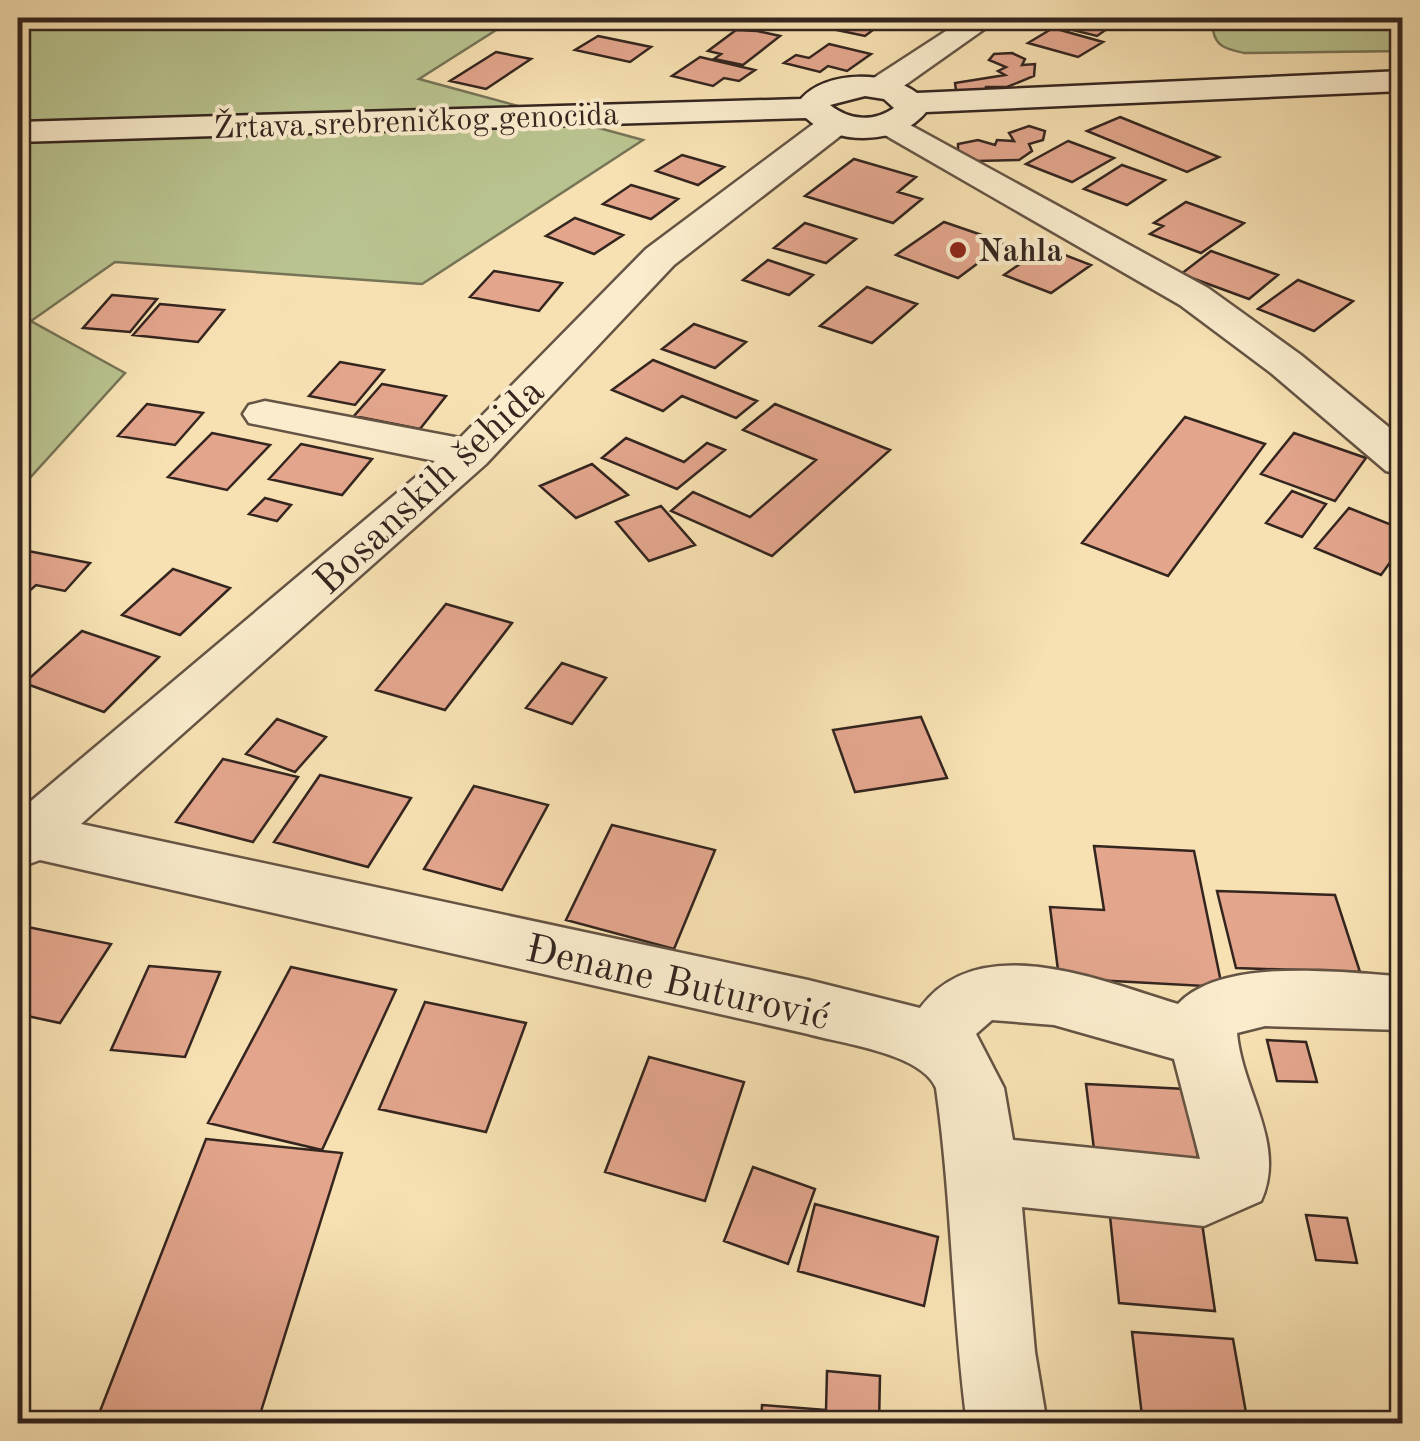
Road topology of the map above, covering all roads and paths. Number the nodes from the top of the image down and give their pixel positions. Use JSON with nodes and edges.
{"nodes":[{"id":1,"x":975,"y":19,"type":"edge"},
{"id":2,"x":1402,"y":81,"type":"edge"},
{"id":3,"x":896,"y":97,"type":"junction"},
{"id":4,"x":818,"y":127,"type":"junction"},
{"id":5,"x":18,"y":132,"type":"edge"},
{"id":6,"x":265,"y":414,"type":"dead end"},
{"id":7,"x":470,"y":454,"type":"junction"},
{"id":8,"x":1402,"y":462,"type":"edge"},
{"id":9,"x":24,"y":841,"type":"edge"},
{"id":10,"x":1402,"y":1002,"type":"edge"},
{"id":11,"x":1202,"y":1039,"type":"junction"},
{"id":12,"x":935,"y":1040,"type":"junction"},
{"id":13,"x":983,"y":1170,"type":"junction"},
{"id":14,"x":1007,"y":1424,"type":"edge"}],
"edges":[{"from":1,"to":3,"type":"street"},
{"from":2,"to":3,"type":"street"},
{"from":3,"to":4,"type":"street"},
{"from":3,"to":8,"type":"street"},
{"from":4,"to":5,"type":"street","name":"Žrtava srebreničkog genocida"},
{"from":4,"to":7,"type":"street","name":"Bosanskih šehida"},
{"from":6,"to":7,"type":"street"},
{"from":7,"to":9,"type":"street","name":"Bosanskih šehida"},
{"from":9,"to":12,"type":"street","name":"Đenane Buturović"},
{"from":10,"to":11,"type":"street"},
{"from":11,"to":12,"type":"street"},
{"from":11,"to":13,"type":"street"},
{"from":12,"to":13,"type":"street"},
{"from":13,"to":14,"type":"street"}]}
